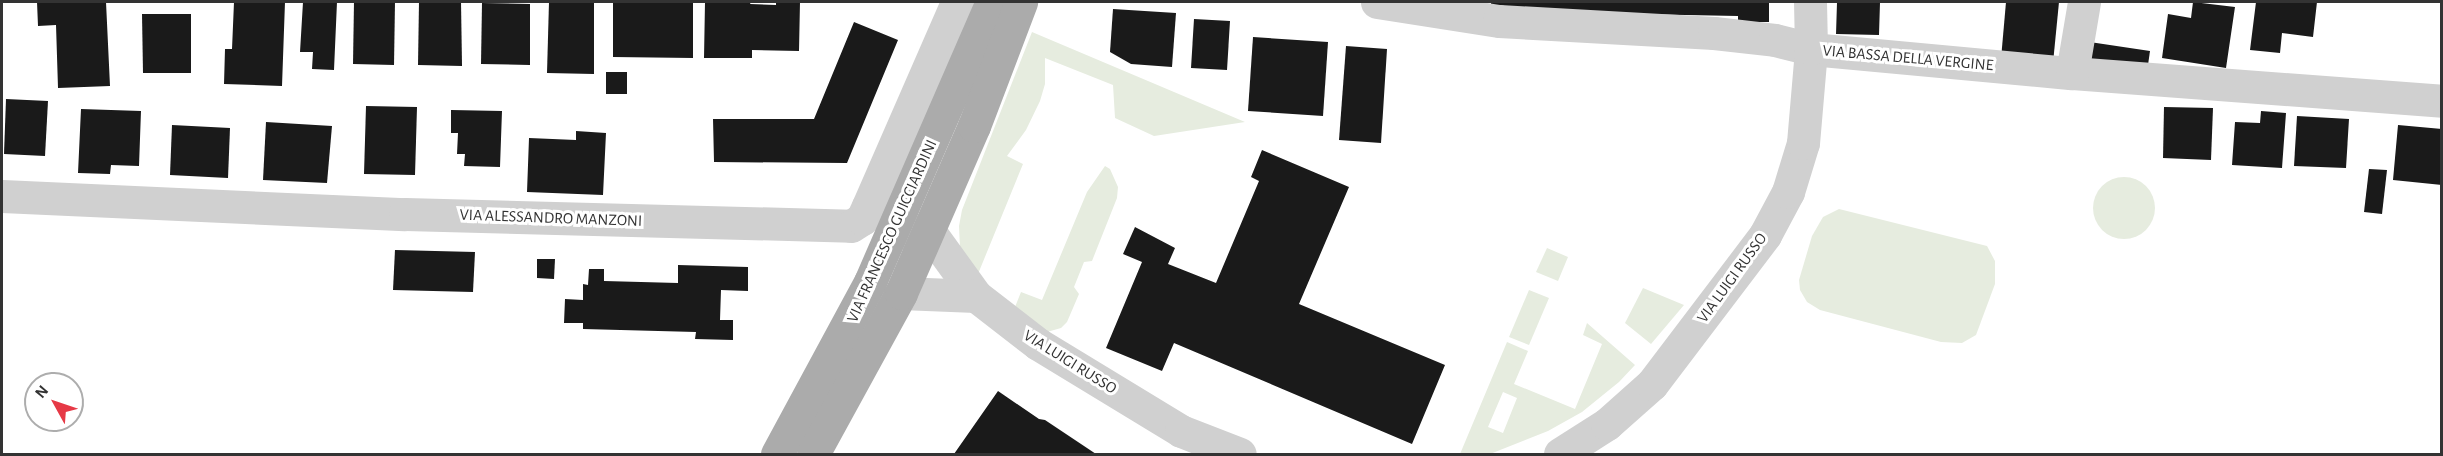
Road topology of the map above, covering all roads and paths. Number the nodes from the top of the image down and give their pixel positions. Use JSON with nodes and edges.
{"nodes":[{"id":1,"x":957,"y":2,"type":"edge"},
{"id":2,"x":992,"y":2,"type":"edge"},
{"id":3,"x":1021,"y":2,"type":"edge"},
{"id":4,"x":1377,"y":2,"type":"edge"},
{"id":5,"x":1810,"y":2,"type":"edge"},
{"id":6,"x":2084,"y":2,"type":"edge"},
{"id":7,"x":1479,"y":10,"type":"edge"},
{"id":8,"x":1811,"y":49,"type":"junction"},
{"id":9,"x":2072,"y":73,"type":"junction"},
{"id":10,"x":2442,"y":101,"type":"edge"},
{"id":11,"x":2,"y":196,"type":"edge"},
{"id":12,"x":929,"y":231,"type":"junction"},
{"id":13,"x":893,"y":233,"type":"junction"},
{"id":14,"x":901,"y":293,"type":"junction"},
{"id":15,"x":976,"y":296,"type":"junction"},
{"id":16,"x":777,"y":454,"type":"edge"},
{"id":17,"x":813,"y":454,"type":"edge"},
{"id":18,"x":1240,"y":454,"type":"edge"},
{"id":19,"x":1560,"y":454,"type":"edge"}],
"edges":[{"from":1,"to":11,"type":"street","name":"VIA ALESSANDRO MANZONI"},
{"from":2,"to":13,"type":"main road","name":"VIA FRANCESCO GUICCIARDINI"},
{"from":3,"to":12,"type":"main road","name":"VIA FRANCESCO GUICCIARDINI"},
{"from":4,"to":7,"type":"street","name":"VIA BASSA DELLA VERGINE"},
{"from":5,"to":8,"type":"street","name":"VIA LUIGI RUSSO"},
{"from":6,"to":9,"type":"street"},
{"from":7,"to":8,"type":"street","name":"VIA BASSA DELLA VERGINE"},
{"from":8,"to":9,"type":"street","name":"VIA BASSA DELLA VERGINE"},
{"from":8,"to":19,"type":"street","name":"VIA LUIGI RUSSO"},
{"from":9,"to":10,"type":"street","name":"VIA BASSA DELLA VERGINE"},
{"from":12,"to":13,"type":"street"},
{"from":12,"to":14,"type":"main road","name":"VIA FRANCESCO GUICCIARDINI"},
{"from":12,"to":15,"type":"street","name":"VIA LUIGI RUSSO"},
{"from":13,"to":16,"type":"main road","name":"VIA FRANCESCO GUICCIARDINI"},
{"from":14,"to":15,"type":"street"},
{"from":14,"to":17,"type":"main road","name":"VIA FRANCESCO GUICCIARDINI"},
{"from":15,"to":18,"type":"street","name":"VIA LUIGI RUSSO"}]}
